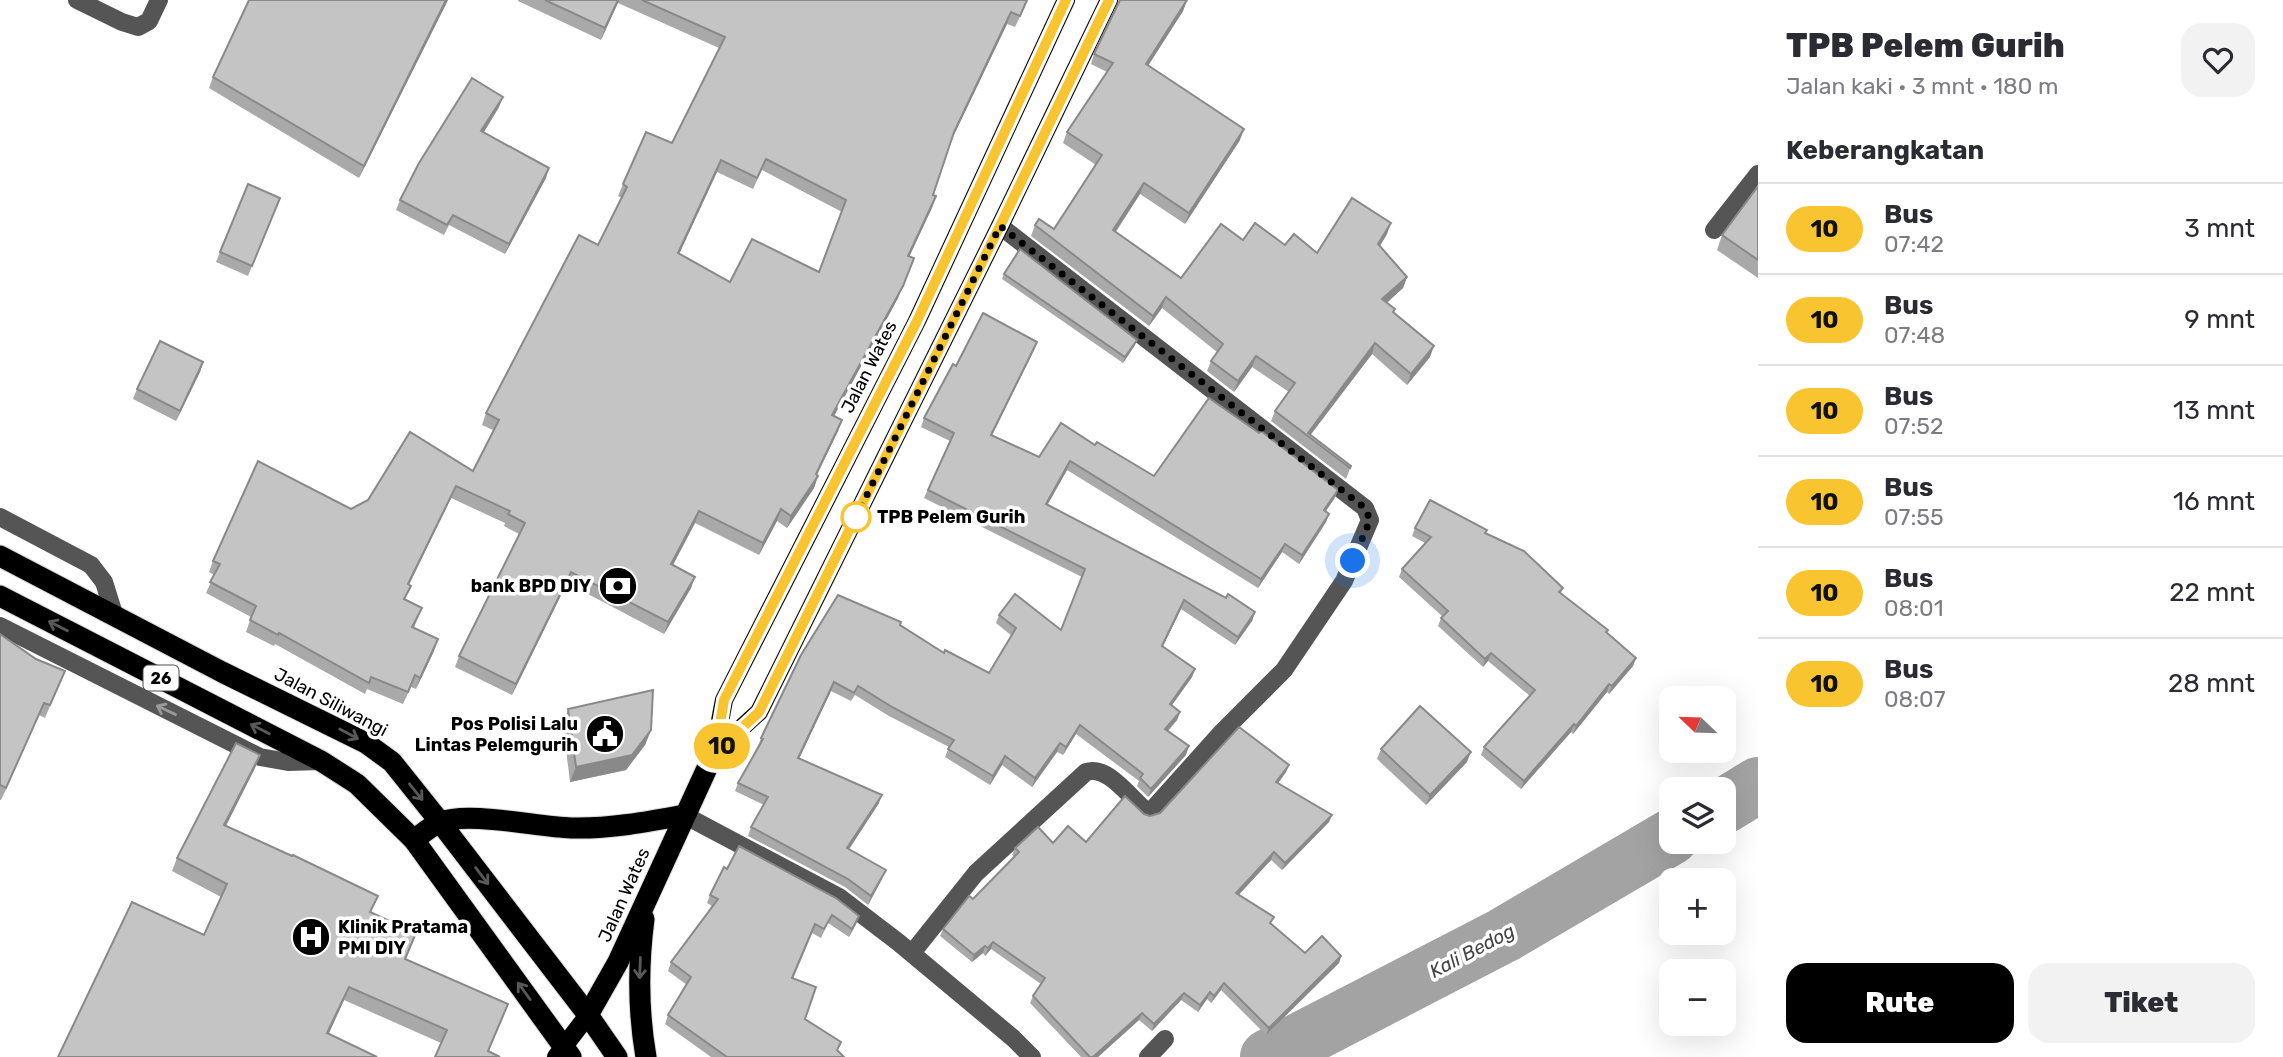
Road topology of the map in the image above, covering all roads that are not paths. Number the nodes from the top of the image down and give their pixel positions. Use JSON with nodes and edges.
{"nodes":[{"id":1,"x":78,"y":0,"type":"edge"},
{"id":2,"x":159,"y":0,"type":"edge"},
{"id":3,"x":1066,"y":0,"type":"edge"},
{"id":4,"x":1109,"y":0,"type":"edge"},
{"id":5,"x":1758,"y":174,"type":"edge"},
{"id":6,"x":1000,"y":226,"type":"junction"},
{"id":7,"x":1714,"y":230,"type":"dead end"},
{"id":8,"x":0,"y":517,"type":"edge"},
{"id":9,"x":0,"y":556,"type":"edge"},
{"id":10,"x":0,"y":596,"type":"edge"},
{"id":11,"x":114,"y":614,"type":"junction"},
{"id":12,"x":0,"y":626,"type":"edge"},
{"id":13,"x":715,"y":753,"type":"junction"},
{"id":14,"x":321,"y":761,"type":"junction"},
{"id":15,"x":684,"y":815,"type":"junction"},
{"id":16,"x":440,"y":822,"type":"junction"},
{"id":17,"x":414,"y":840,"type":"junction"},
{"id":18,"x":647,"y":900,"type":"junction"},
{"id":19,"x":912,"y":953,"type":"junction"},
{"id":20,"x":588,"y":1015,"type":"junction"},
{"id":21,"x":1165,"y":1039,"type":"dead end"},
{"id":22,"x":564,"y":1053,"type":"edge"},
{"id":23,"x":617,"y":1057,"type":"edge"},
{"id":24,"x":646,"y":1057,"type":"edge"},
{"id":25,"x":1032,"y":1057,"type":"edge"},
{"id":26,"x":1148,"y":1057,"type":"edge"}],
"edges":[{"from":1,"to":2,"type":"street"},
{"from":3,"to":13,"type":"main road","name":"Jalan Wates"},
{"from":4,"to":6,"type":"main road","name":"Jalan Wates"},
{"from":5,"to":7,"type":"street"},
{"from":6,"to":13,"type":"main road","name":"Jalan Wates"},
{"from":6,"to":19,"type":"street"},
{"from":8,"to":11,"type":"street"},
{"from":9,"to":11,"type":"highway","name":"Jalan Siliwangi","number":"26"},
{"from":14,"to":10,"type":"highway","number":"26","one_way":true},
{"from":11,"to":16,"type":"highway","name":"Jalan Siliwangi","number":"26","one_way":true},
{"from":14,"to":12,"type":"street","one_way":true},
{"from":13,"to":15,"type":"highway","name":"Jalan Wates"},
{"from":14,"to":17,"type":"highway","number":"26"},
{"from":15,"to":16,"type":"highway"},
{"from":15,"to":18,"type":"highway","name":"Jalan Wates"},
{"from":15,"to":19,"type":"street"},
{"from":16,"to":17,"type":"highway"},
{"from":16,"to":20,"type":"highway","name":"Jalan Siliwangi","number":"26","one_way":true},
{"from":22,"to":17,"type":"highway","number":"26","one_way":true},
{"from":18,"to":20,"type":"highway","name":"Jalan Wates"},
{"from":18,"to":24,"type":"highway","one_way":true},
{"from":19,"to":25,"type":"street"},
{"from":20,"to":22,"type":"main road","name":"Jalan Wates"},
{"from":20,"to":23,"type":"highway","number":"26"},
{"from":21,"to":26,"type":"street"}]}
